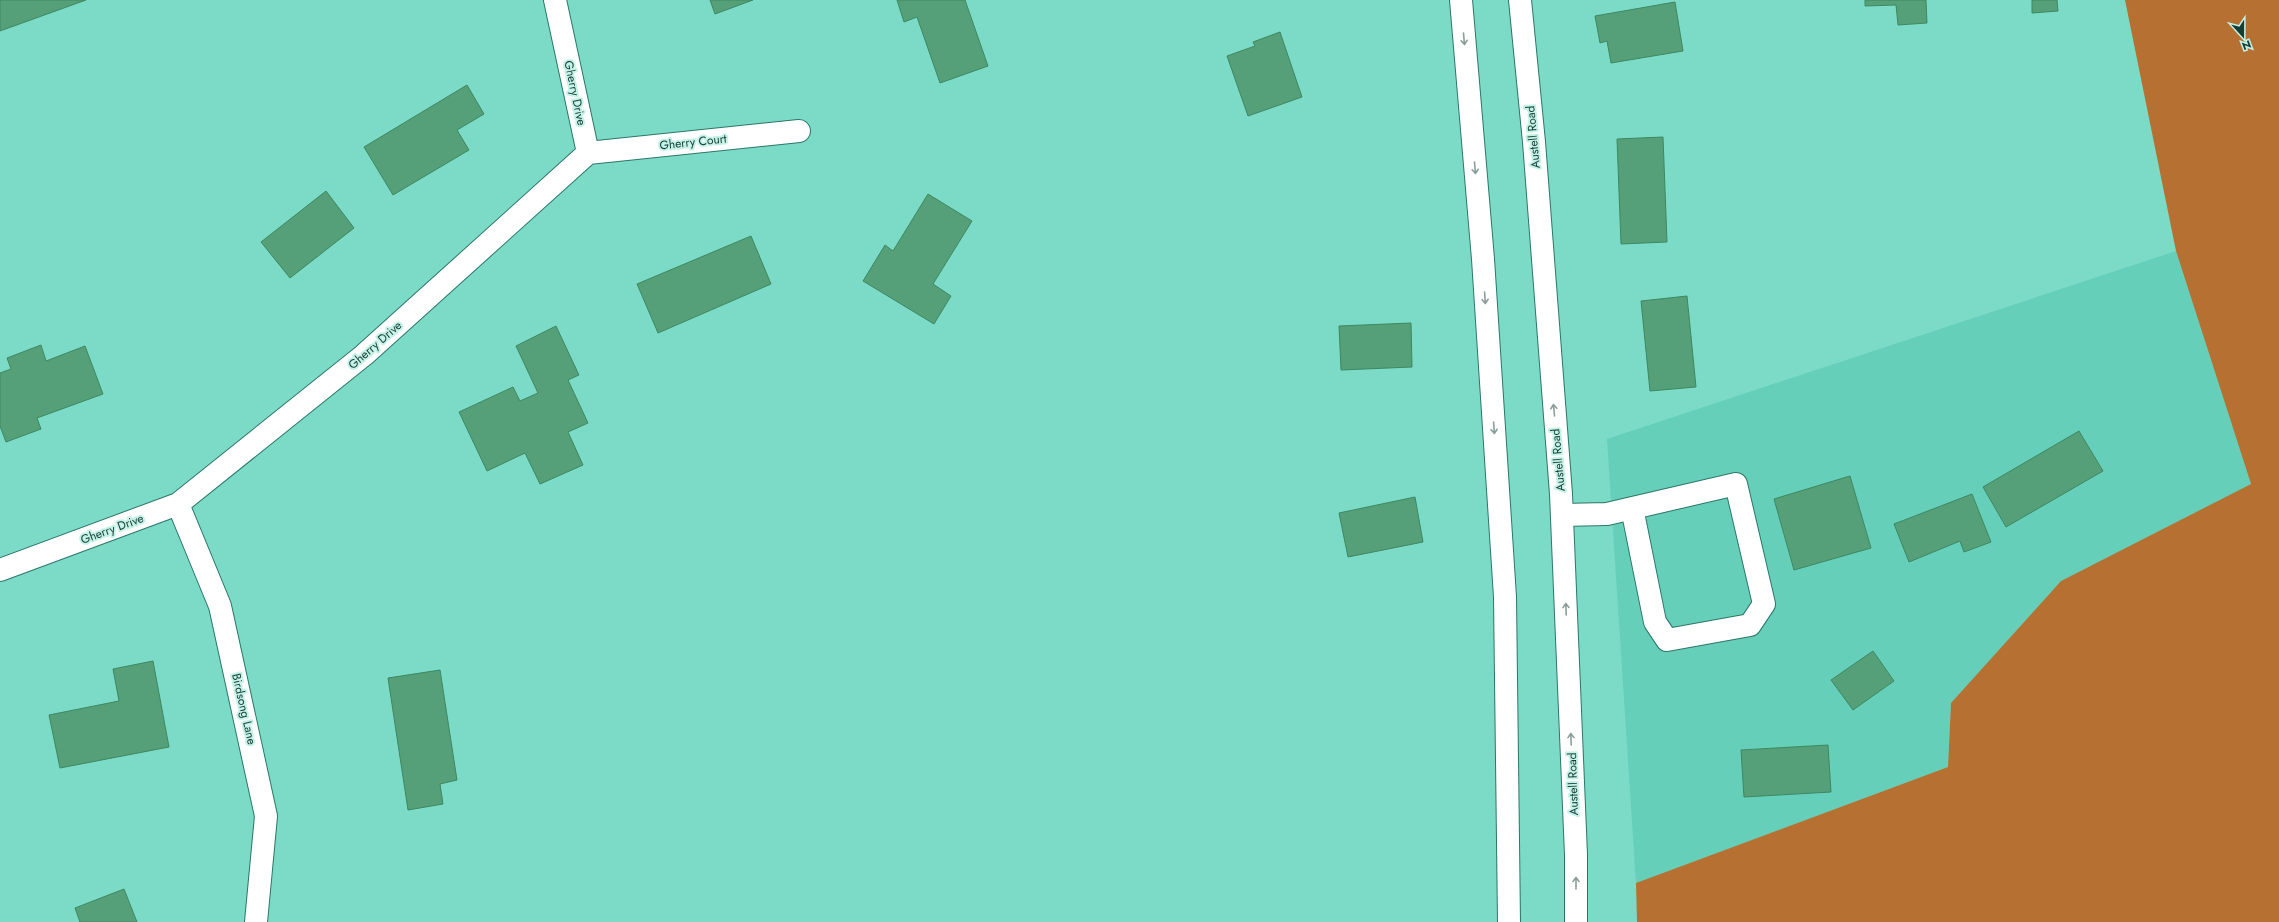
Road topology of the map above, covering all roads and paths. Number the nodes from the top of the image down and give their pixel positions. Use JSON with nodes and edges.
{"nodes":[{"id":1,"x":555,"y":0,"type":"edge"},
{"id":2,"x":1461,"y":0,"type":"edge"},
{"id":3,"x":1520,"y":0,"type":"edge"},
{"id":4,"x":799,"y":131,"type":"dead end"},
{"id":5,"x":588,"y":153,"type":"junction"},
{"id":6,"x":178,"y":504,"type":"junction"},
{"id":7,"x":1632,"y":508,"type":"junction"},
{"id":8,"x":1562,"y":516,"type":"junction"},
{"id":9,"x":0,"y":570,"type":"edge"},
{"id":10,"x":256,"y":922,"type":"edge"},
{"id":11,"x":1509,"y":922,"type":"edge"},
{"id":12,"x":1576,"y":922,"type":"edge"}],
"edges":[{"from":1,"to":5,"type":"main road","name":"Gherry Drive"},
{"from":2,"to":11,"type":"main road","one_way":true},
{"from":8,"to":3,"type":"main road","name":"Austell Road","one_way":true},
{"from":4,"to":5,"type":"main road","name":"Gherry Court"},
{"from":5,"to":6,"type":"main road","name":"Gherry Drive"},
{"from":6,"to":9,"type":"main road","name":"Gherry Drive"},
{"from":6,"to":10,"type":"main road","name":"Birdsong Lane"},
{"from":7,"to":7,"type":"main road"},
{"from":7,"to":8,"type":"main road"},
{"from":12,"to":8,"type":"main road","name":"Austell Road","one_way":true}]}
